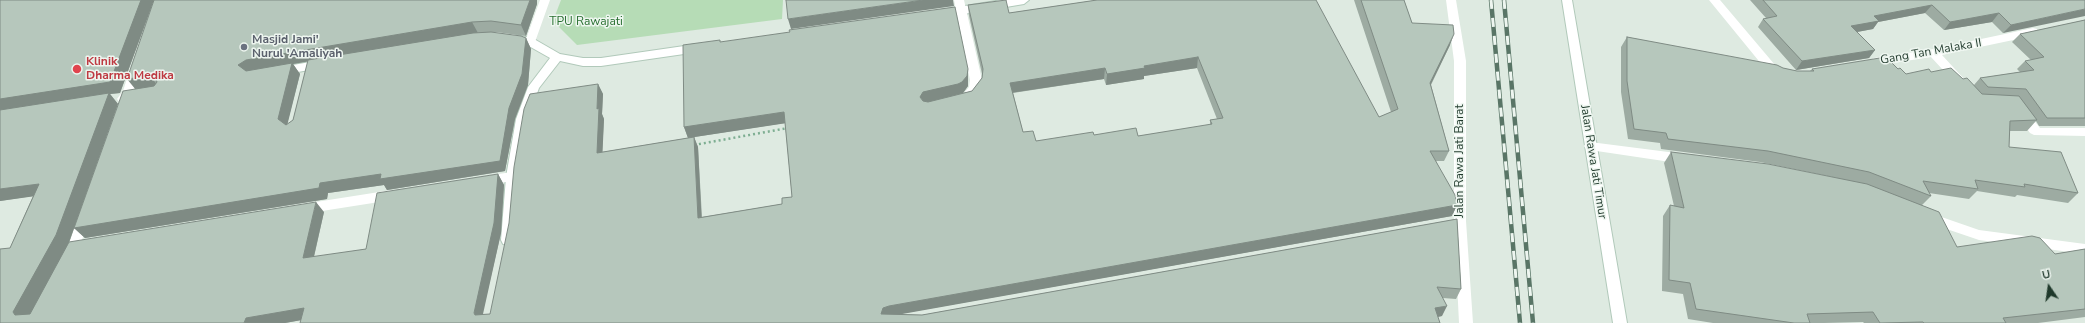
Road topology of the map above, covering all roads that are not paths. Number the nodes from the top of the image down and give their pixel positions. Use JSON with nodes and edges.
{"nodes":[{"id":1,"x":545,"y":0,"type":"edge"},
{"id":2,"x":1024,"y":0,"type":"edge"},
{"id":3,"x":1451,"y":0,"type":"edge"},
{"id":4,"x":1567,"y":0,"type":"edge"},
{"id":5,"x":1714,"y":0,"type":"edge"},
{"id":6,"x":961,"y":5,"type":"edge"},
{"id":7,"x":931,"y":15,"type":"edge"},
{"id":8,"x":2047,"y":29,"type":"edge"},
{"id":9,"x":502,"y":37,"type":"edge"},
{"id":10,"x":530,"y":42,"type":"junction"},
{"id":11,"x":711,"y":46,"type":"edge"},
{"id":12,"x":1934,"y":53,"type":"junction"},
{"id":13,"x":557,"y":57,"type":"junction"},
{"id":14,"x":139,"y":60,"type":"edge"},
{"id":15,"x":332,"y":62,"type":"edge"},
{"id":16,"x":1866,"y":64,"type":"edge"},
{"id":17,"x":268,"y":74,"type":"edge"},
{"id":18,"x":1790,"y":76,"type":"edge"},
{"id":19,"x":1968,"y":90,"type":"edge"},
{"id":20,"x":137,"y":96,"type":"edge"},
{"id":21,"x":2013,"y":101,"type":"edge"},
{"id":22,"x":955,"y":102,"type":"edge"},
{"id":23,"x":2085,"y":132,"type":"edge"},
{"id":24,"x":1590,"y":146,"type":"junction"},
{"id":25,"x":1700,"y":161,"type":"edge"},
{"id":26,"x":512,"y":177,"type":"junction"},
{"id":27,"x":472,"y":183,"type":"edge"},
{"id":28,"x":402,"y":194,"type":"edge"},
{"id":29,"x":90,"y":202,"type":"edge"},
{"id":30,"x":293,"y":211,"type":"edge"},
{"id":31,"x":1917,"y":212,"type":"edge"},
{"id":32,"x":1460,"y":221,"type":"junction"},
{"id":33,"x":1444,"y":224,"type":"edge"},
{"id":34,"x":91,"y":245,"type":"edge"},
{"id":35,"x":75,"y":247,"type":"junction"},
{"id":36,"x":2085,"y":249,"type":"edge"},
{"id":37,"x":504,"y":255,"type":"edge"},
{"id":38,"x":64,"y":268,"type":"edge"},
{"id":39,"x":1466,"y":323,"type":"edge"},
{"id":40,"x":1620,"y":323,"type":"edge"}],
"edges":[{"from":1,"to":10,"type":"street"},
{"from":2,"to":6,"type":"street"},
{"from":3,"to":32,"type":"street","name":"Jalan Rawa Jati Barat"},
{"from":4,"to":24,"type":"street","name":"Jalan Rawa Jati Timur"},
{"from":5,"to":18,"type":"street"},
{"from":6,"to":7,"type":"street"},
{"from":6,"to":22,"type":"street"},
{"from":8,"to":12,"type":"street","name":"Gang Tan Malaka II"},
{"from":9,"to":10,"type":"street"},
{"from":10,"to":13,"type":"street"},
{"from":11,"to":13,"type":"street"},
{"from":12,"to":16,"type":"street","name":"Gang Tan Malaka II"},
{"from":12,"to":19,"type":"street"},
{"from":13,"to":26,"type":"street"},
{"from":14,"to":20,"type":"street"},
{"from":15,"to":17,"type":"street"},
{"from":21,"to":23,"type":"street"},
{"from":24,"to":25,"type":"street"},
{"from":24,"to":40,"type":"street","name":"Jalan Rawa Jati Timur"},
{"from":26,"to":27,"type":"street"},
{"from":26,"to":37,"type":"street"},
{"from":28,"to":30,"type":"street"},
{"from":29,"to":35,"type":"street"},
{"from":31,"to":36,"type":"street"},
{"from":32,"to":33,"type":"street"},
{"from":32,"to":39,"type":"street","name":"Jalan Rawa Jati Barat"},
{"from":34,"to":35,"type":"street"},
{"from":35,"to":38,"type":"street"}]}
